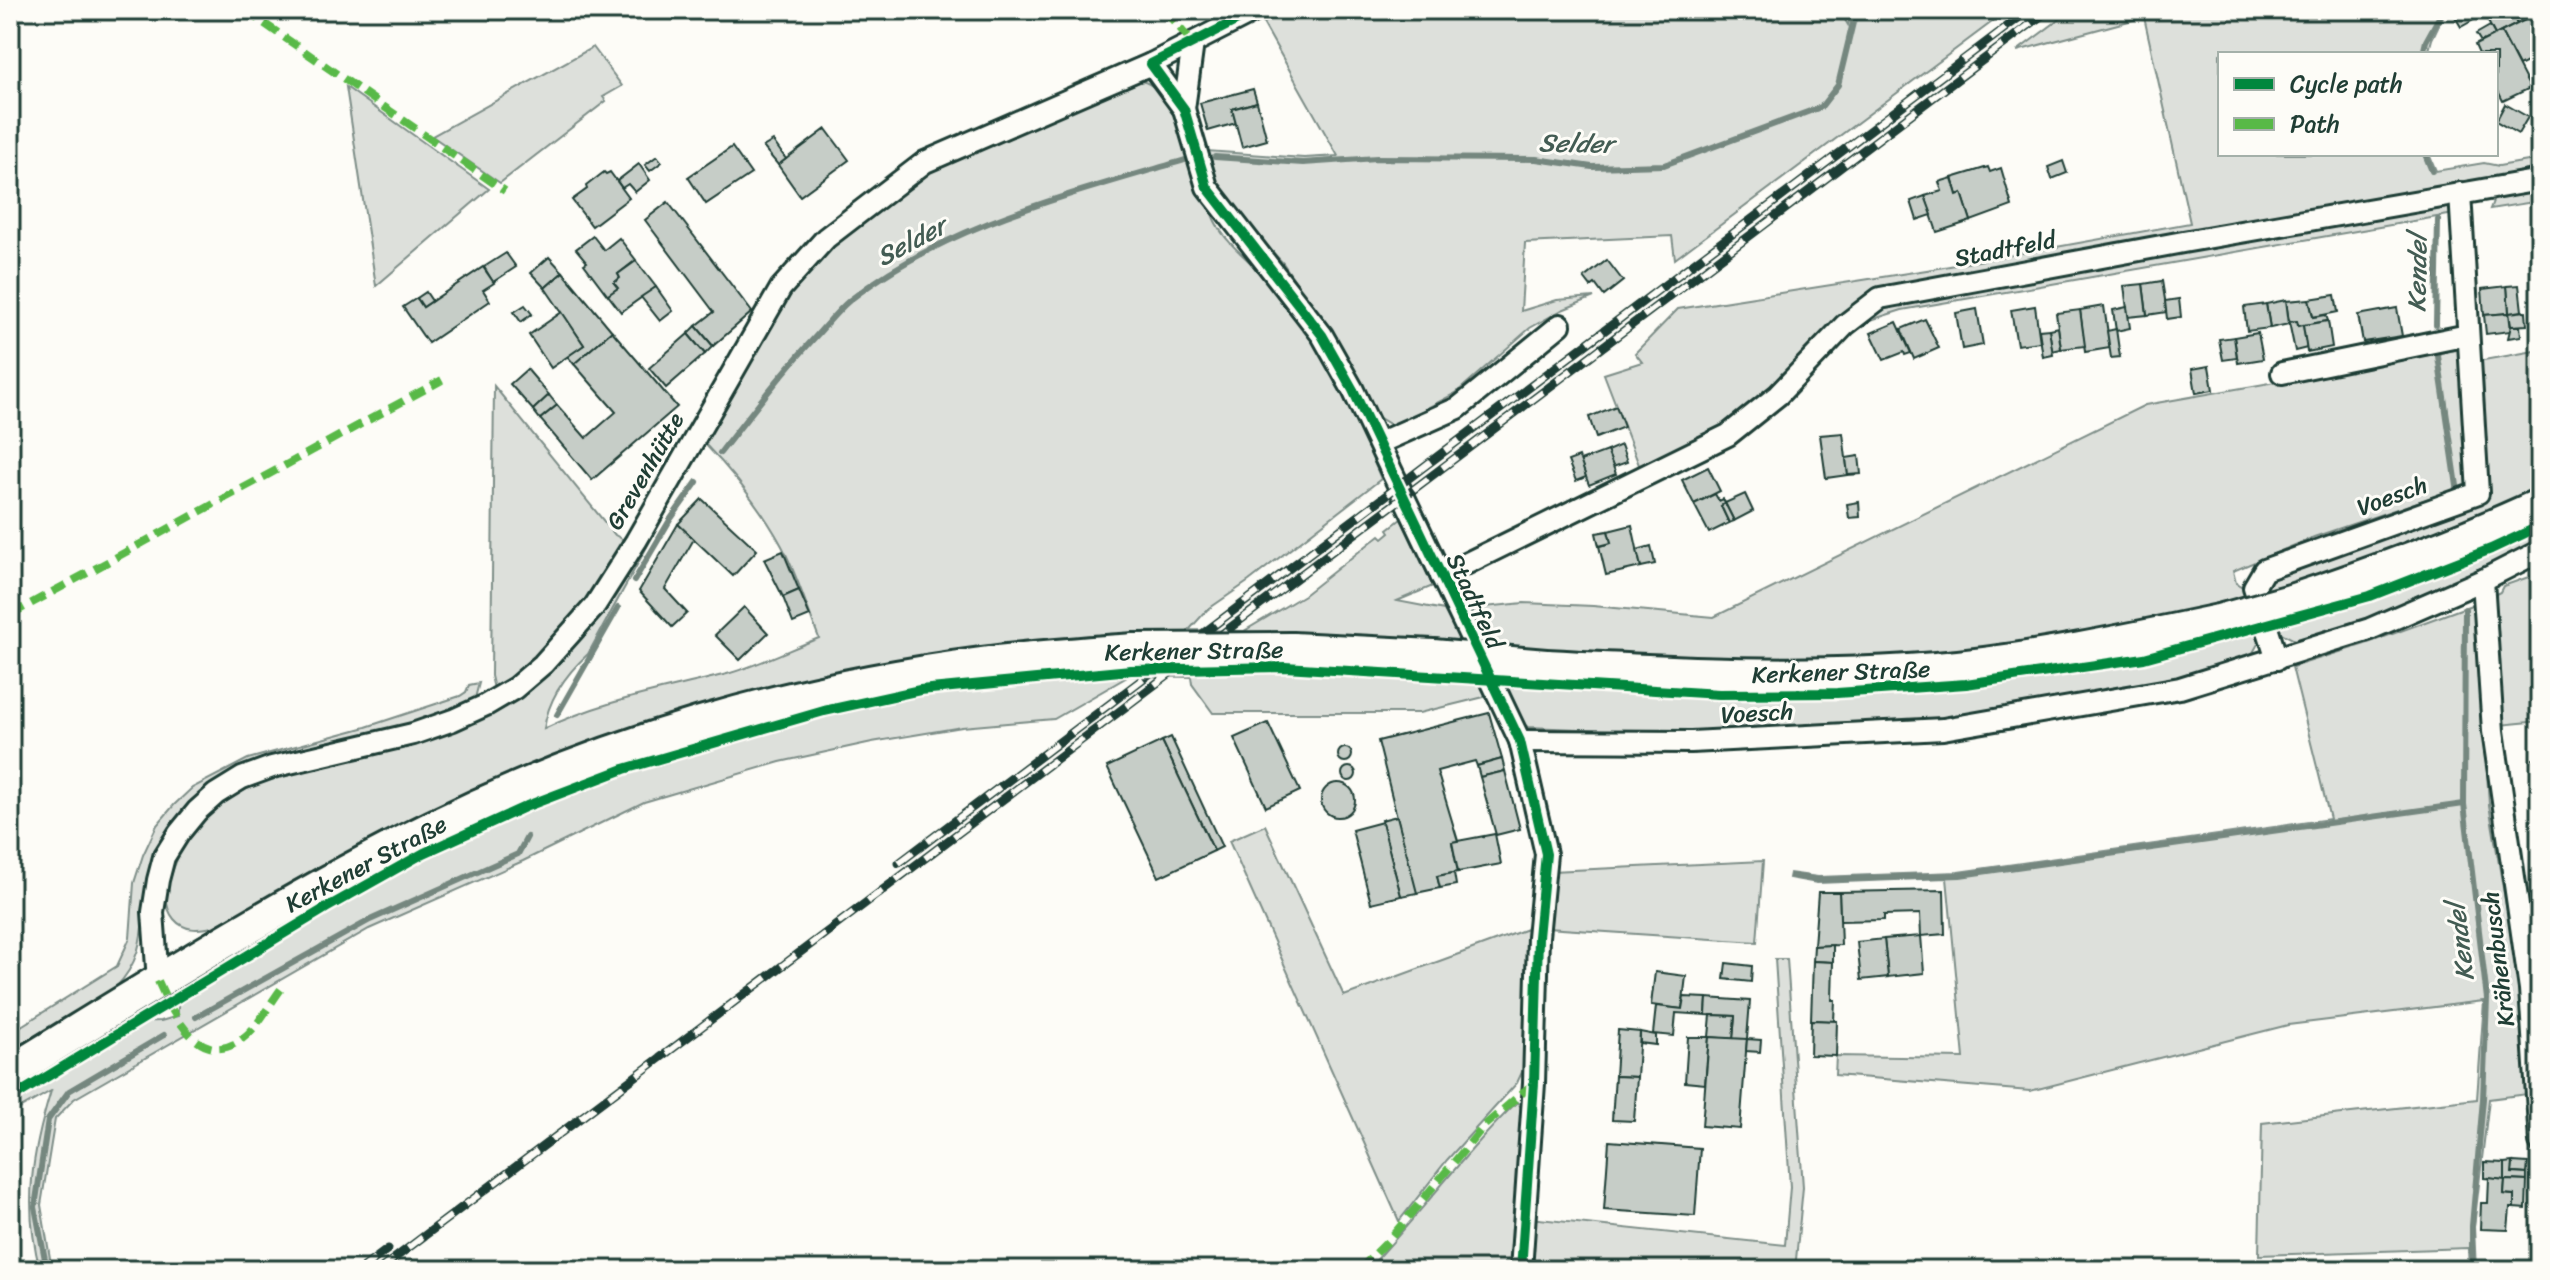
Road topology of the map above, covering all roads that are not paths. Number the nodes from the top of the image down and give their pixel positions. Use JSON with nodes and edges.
{"nodes":[{"id":1,"x":1257,"y":10,"type":"edge"},
{"id":2,"x":1193,"y":43,"type":"junction"},
{"id":3,"x":1151,"y":64,"type":"junction"},
{"id":4,"x":1184,"y":109,"type":"junction"},
{"id":5,"x":2540,"y":180,"type":"edge"},
{"id":6,"x":2460,"y":193,"type":"junction"},
{"id":7,"x":1560,"y":325,"type":"dead end"},
{"id":8,"x":2468,"y":335,"type":"junction"},
{"id":9,"x":2282,"y":373,"type":"dead end"},
{"id":10,"x":1379,"y":443,"type":"junction"},
{"id":11,"x":2540,"y":505,"type":"edge"},
{"id":12,"x":2540,"y":551,"type":"edge"},
{"id":13,"x":1441,"y":576,"type":"junction"},
{"id":14,"x":2483,"y":580,"type":"junction"},
{"id":15,"x":2277,"y":659,"type":"junction"},
{"id":16,"x":1520,"y":741,"type":"junction"},
{"id":17,"x":158,"y":981,"type":"junction"},
{"id":18,"x":10,"y":1072,"type":"edge"},
{"id":19,"x":2540,"y":1142,"type":"edge"},
{"id":20,"x":1521,"y":1270,"type":"edge"}],
"edges":[{"from":1,"to":2,"type":"street","name":"Grevenhütte"},
{"from":2,"to":3,"type":"street","name":"Grevenhütte"},
{"from":2,"to":4,"type":"street","name":"Stadtfeld"},
{"from":3,"to":4,"type":"street","name":"Stadtfeld"},
{"from":3,"to":17,"type":"street","name":"Grevenhütte"},
{"from":4,"to":10,"type":"street","name":"Stadtfeld"},
{"from":5,"to":6,"type":"street"},
{"from":6,"to":8,"type":"street","name":"Voesch"},
{"from":6,"to":13,"type":"street","name":"Stadtfeld"},
{"from":7,"to":10,"type":"street"},
{"from":8,"to":9,"type":"street"},
{"from":8,"to":15,"type":"street","name":"Voesch"},
{"from":10,"to":13,"type":"street","name":"Stadtfeld"},
{"from":11,"to":17,"type":"main road","name":"Kerkener Straße","bridge":true},
{"from":12,"to":14,"type":"street","name":"Voesch"},
{"from":13,"to":16,"type":"street","name":"Stadtfeld"},
{"from":14,"to":15,"type":"street","name":"Voesch"},
{"from":14,"to":19,"type":"street","name":"Krähenbusch"},
{"from":15,"to":16,"type":"street","name":"Voesch"},
{"from":16,"to":20,"type":"street","name":"Stadtfeld"},
{"from":17,"to":18,"type":"main road","name":"Kerkener Straße"}]}
